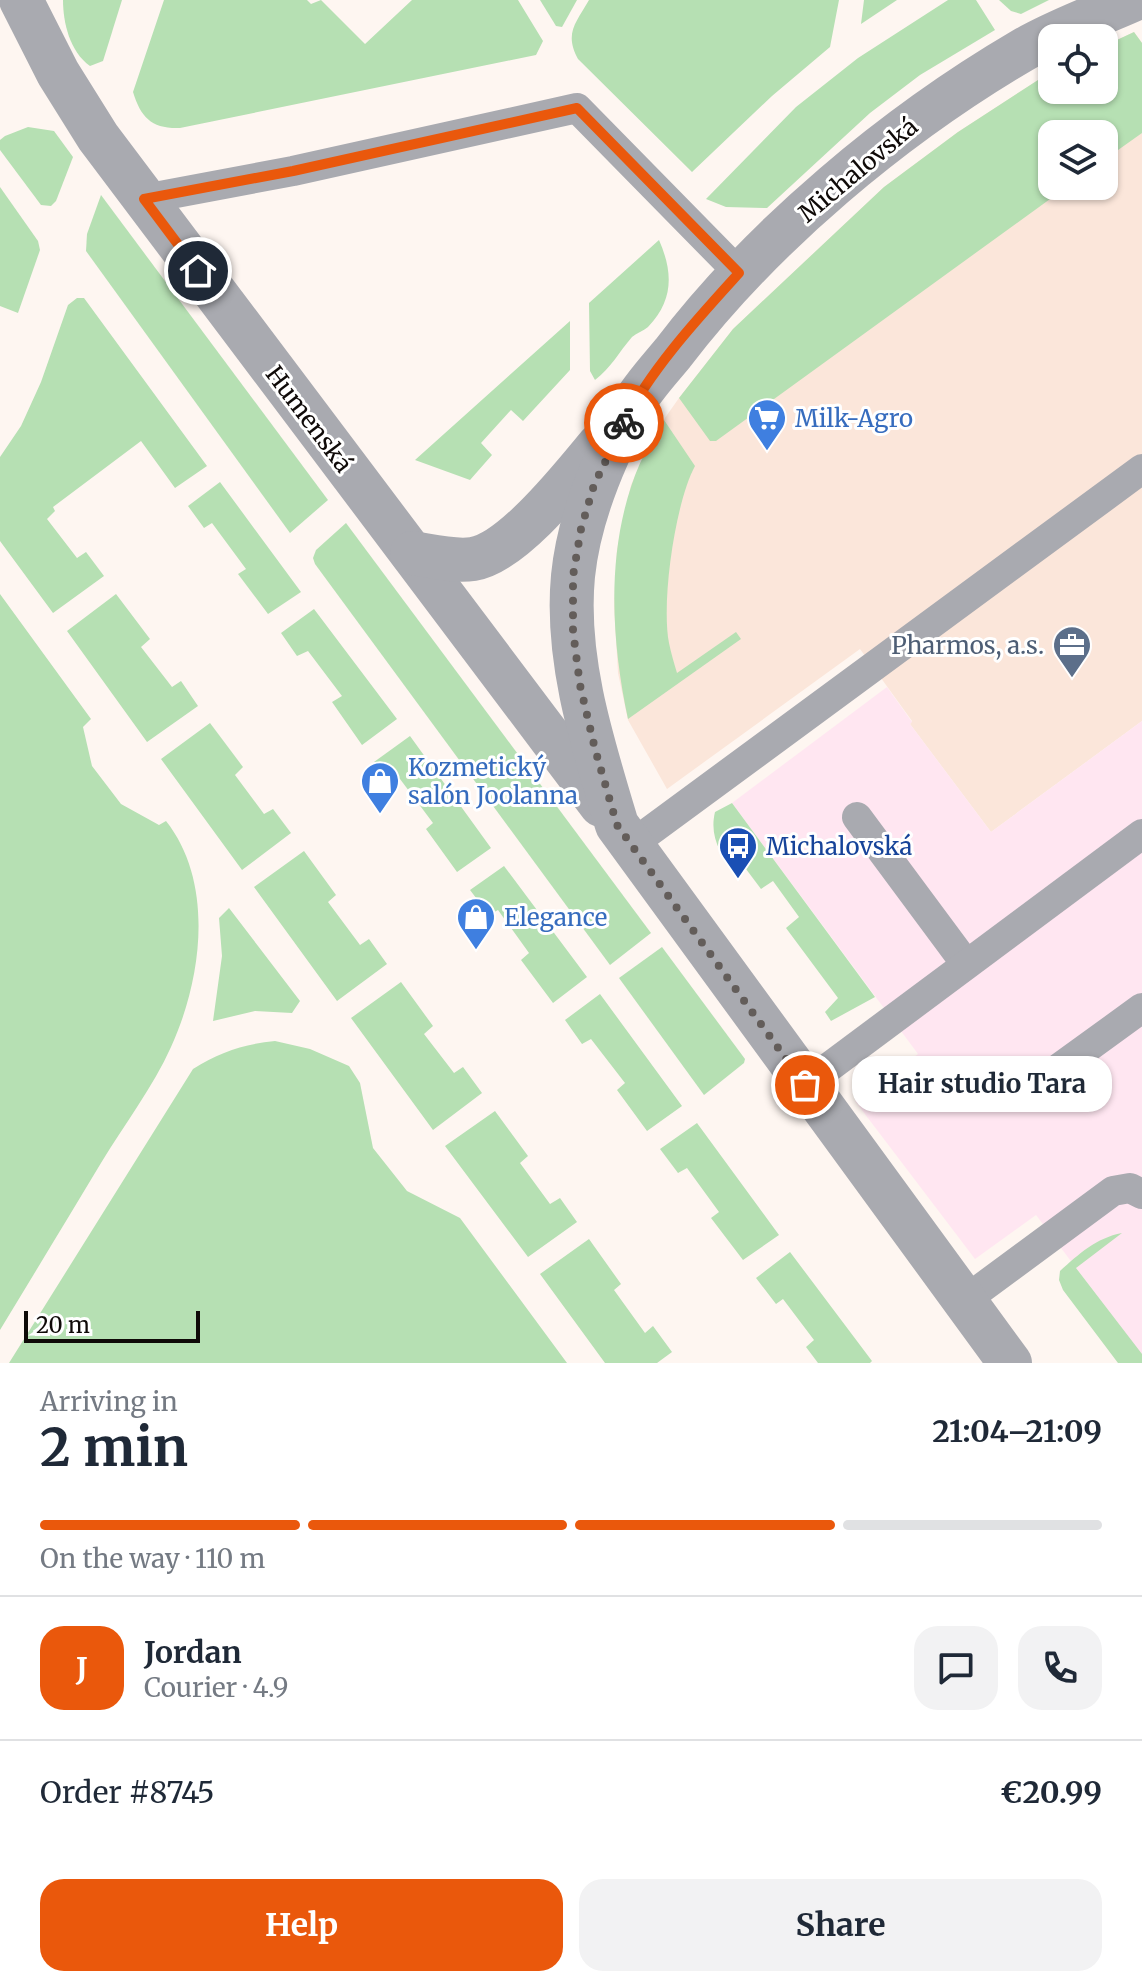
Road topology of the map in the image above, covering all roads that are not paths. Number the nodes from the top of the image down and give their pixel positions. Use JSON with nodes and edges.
{"nodes":[{"id":1,"x":21,"y":0,"type":"edge"},
{"id":2,"x":1133,"y":0,"type":"edge"},
{"id":3,"x":144,"y":199,"type":"junction"},
{"id":4,"x":739,"y":273,"type":"junction"},
{"id":5,"x":634,"y":403,"type":"junction"},
{"id":6,"x":1142,"y":469,"type":"edge"},
{"id":7,"x":412,"y":553,"type":"junction"},
{"id":8,"x":857,"y":817,"type":"dead end"},
{"id":9,"x":1142,"y":834,"type":"edge"},
{"id":10,"x":624,"y":835,"type":"junction"},
{"id":11,"x":966,"y":964,"type":"junction"},
{"id":12,"x":1142,"y":1008,"type":"edge"},
{"id":13,"x":1051,"y":1074,"type":"dead end"},
{"id":14,"x":805,"y":1085,"type":"junction"},
{"id":15,"x":1142,"y":1194,"type":"edge"},
{"id":16,"x":964,"y":1301,"type":"junction"},
{"id":17,"x":1010,"y":1363,"type":"edge"}],
"edges":[{"from":1,"to":3,"type":"street","name":"Humenská"},
{"from":2,"to":4,"type":"street","name":"Michalovská"},
{"from":3,"to":4,"type":"lane"},
{"from":3,"to":7,"type":"street","name":"Humenská"},
{"from":4,"to":5,"type":"street","name":"Michalovská"},
{"from":5,"to":7,"type":"street","name":"Michalovská"},
{"from":5,"to":10,"type":"street","name":"Michalovská"},
{"from":6,"to":10,"type":"lane"},
{"from":7,"to":10,"type":"street","name":"Humenská"},
{"from":8,"to":11,"type":"lane"},
{"from":9,"to":11,"type":"lane"},
{"from":10,"to":14,"type":"street","name":"Michalovská"},
{"from":11,"to":14,"type":"lane"},
{"from":12,"to":13,"type":"lane"},
{"from":14,"to":16,"type":"street","name":"Michalovská"},
{"from":15,"to":16,"type":"lane"},
{"from":16,"to":17,"type":"street","name":"Michalovská"}]}
